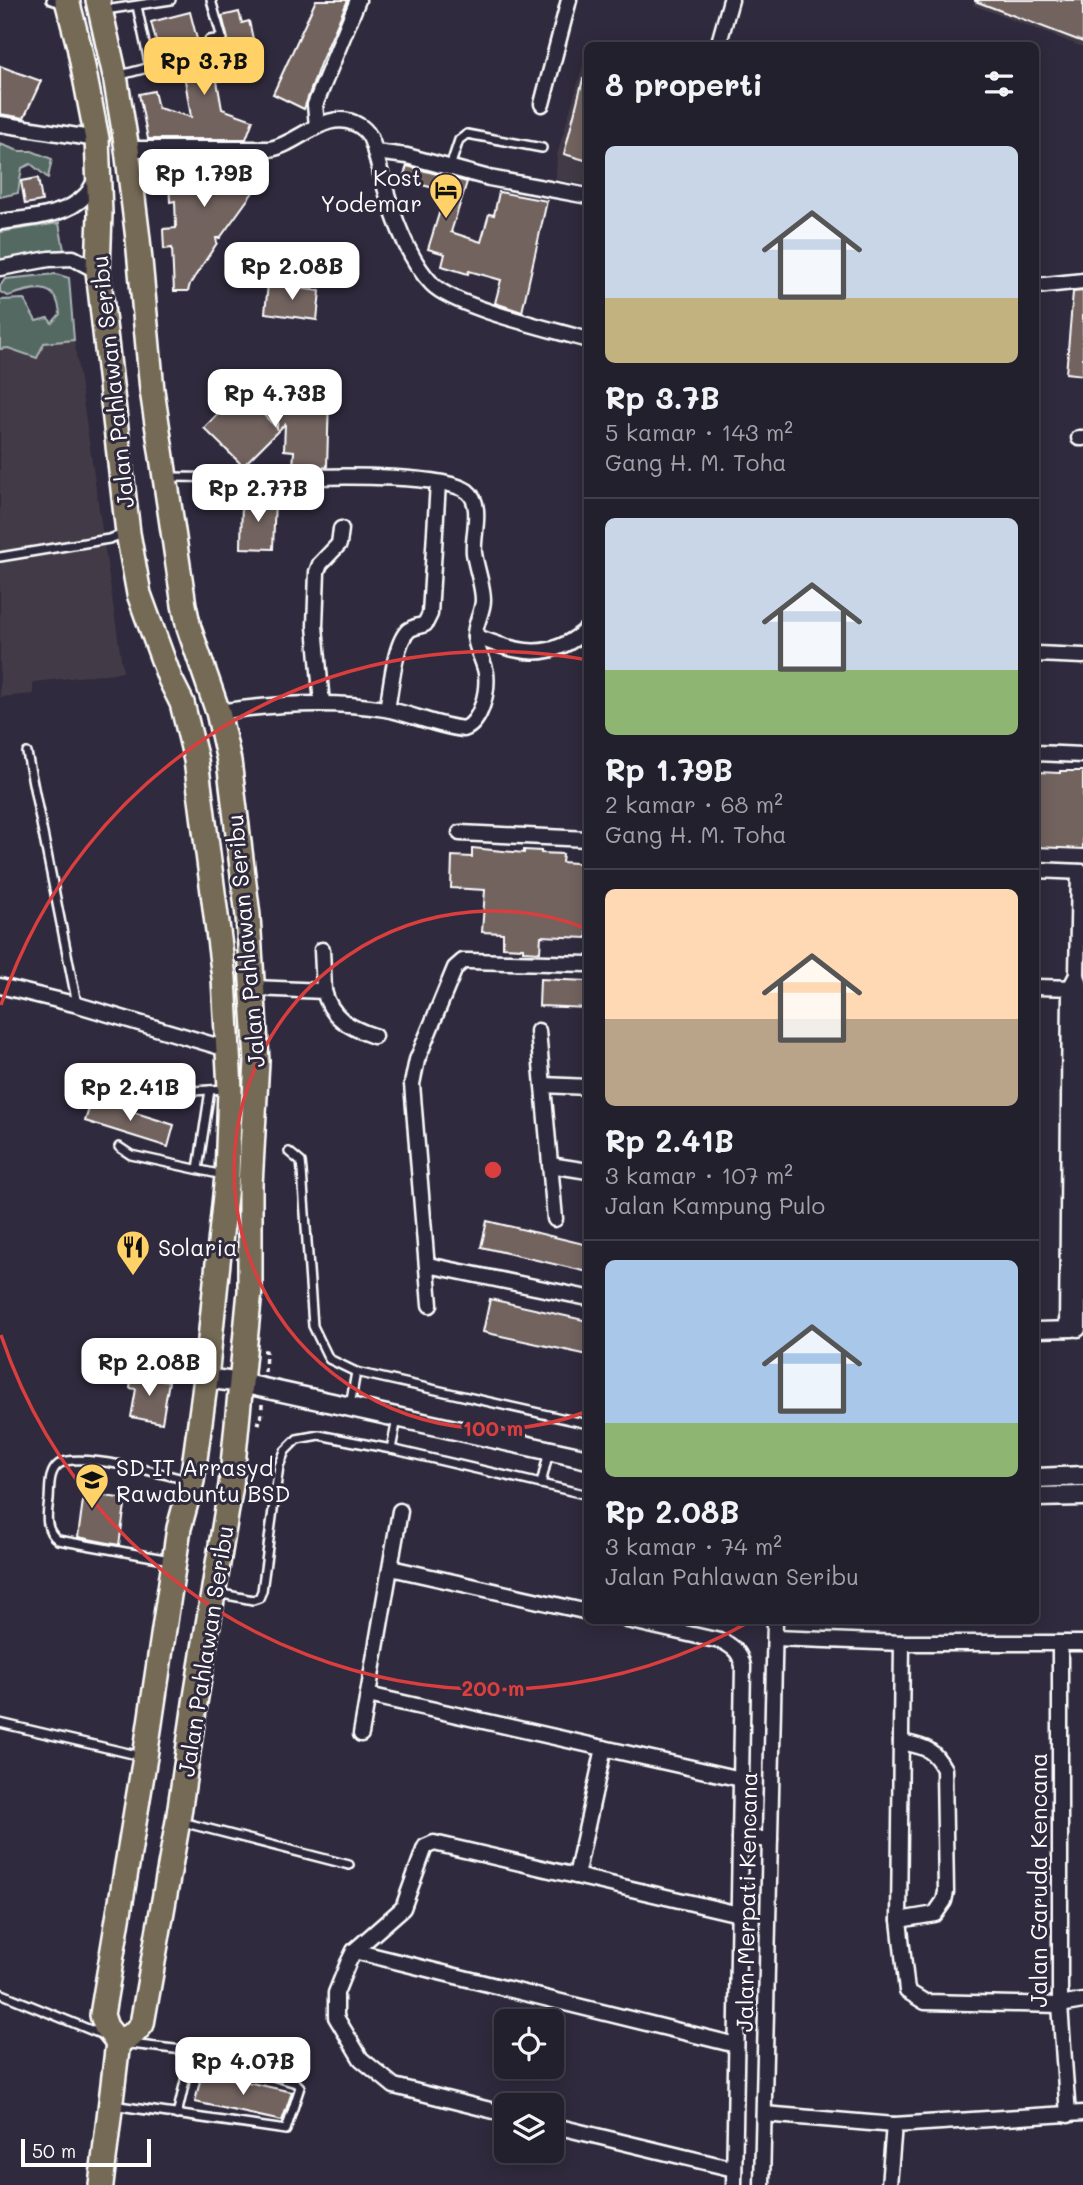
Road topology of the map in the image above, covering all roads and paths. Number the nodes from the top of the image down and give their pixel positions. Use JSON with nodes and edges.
{"nodes":[{"id":1,"x":171,"y":0,"type":"edge"},
{"id":2,"x":211,"y":0,"type":"edge"},
{"id":3,"x":358,"y":0,"type":"edge"},
{"id":4,"x":569,"y":0,"type":"edge"},
{"id":5,"x":732,"y":0,"type":"edge"},
{"id":6,"x":62,"y":2,"type":"edge"},
{"id":7,"x":99,"y":5,"type":"edge"},
{"id":8,"x":137,"y":6,"type":"junction"},
{"id":9,"x":719,"y":42,"type":"edge"},
{"id":10,"x":150,"y":67,"type":"junction"},
{"id":11,"x":115,"y":76,"type":"junction"},
{"id":12,"x":542,"y":104,"type":"dead end"},
{"id":13,"x":0,"y":124,"type":"edge"},
{"id":14,"x":317,"y":126,"type":"junction"},
{"id":15,"x":97,"y":139,"type":"junction"},
{"id":16,"x":542,"y":148,"type":"dead end"},
{"id":17,"x":127,"y":149,"type":"junction"},
{"id":18,"x":375,"y":152,"type":"junction"},
{"id":19,"x":450,"y":168,"type":"junction"},
{"id":20,"x":99,"y":175,"type":"junction"},
{"id":21,"x":584,"y":195,"type":"edge"},
{"id":22,"x":0,"y":222,"type":"edge"},
{"id":23,"x":0,"y":268,"type":"edge"},
{"id":24,"x":98,"y":271,"type":"junction"},
{"id":25,"x":1083,"y":281,"type":"edge"},
{"id":26,"x":1039,"y":286,"type":"edge"},
{"id":27,"x":584,"y":339,"type":"edge"},
{"id":28,"x":164,"y":477,"type":"junction"},
{"id":29,"x":258,"y":478,"type":"dead end"},
{"id":30,"x":313,"y":478,"type":"dead end"},
{"id":31,"x":438,"y":483,"type":"junction"},
{"id":32,"x":341,"y":529,"type":"dead end"},
{"id":33,"x":128,"y":533,"type":"junction"},
{"id":34,"x":0,"y":557,"type":"edge"},
{"id":35,"x":584,"y":631,"type":"edge"},
{"id":36,"x":475,"y":636,"type":"junction"},
{"id":37,"x":1039,"y":654,"type":"edge"},
{"id":38,"x":1083,"y":656,"type":"edge"},
{"id":39,"x":322,"y":704,"type":"junction"},
{"id":40,"x":387,"y":709,"type":"junction"},
{"id":41,"x":218,"y":712,"type":"junction"},
{"id":42,"x":27,"y":753,"type":"dead end"},
{"id":43,"x":1039,"y":753,"type":"edge"},
{"id":44,"x":1083,"y":755,"type":"edge"},
{"id":45,"x":203,"y":811,"type":"junction"},
{"id":46,"x":234,"y":811,"type":"junction"},
{"id":47,"x":460,"y":833,"type":"dead end"},
{"id":48,"x":584,"y":839,"type":"edge"},
{"id":49,"x":1039,"y":870,"type":"edge"},
{"id":50,"x":1081,"y":872,"type":"edge"},
{"id":51,"x":322,"y":950,"type":"dead end"},
{"id":52,"x":584,"y":964,"type":"edge"},
{"id":53,"x":1078,"y":985,"type":"edge"},
{"id":54,"x":0,"y":986,"type":"edge"},
{"id":55,"x":1039,"y":987,"type":"edge"},
{"id":56,"x":254,"y":988,"type":"junction"},
{"id":57,"x":324,"y":991,"type":"junction"},
{"id":58,"x":78,"y":1005,"type":"junction"},
{"id":59,"x":538,"y":1031,"type":"dead end"},
{"id":60,"x":374,"y":1036,"type":"dead end"},
{"id":61,"x":227,"y":1049,"type":"junction"},
{"id":62,"x":542,"y":1085,"type":"junction"},
{"id":63,"x":584,"y":1087,"type":"edge"},
{"id":64,"x":220,"y":1089,"type":"junction"},
{"id":65,"x":130,"y":1104,"type":"dead end"},
{"id":66,"x":119,"y":1147,"type":"dead end"},
{"id":67,"x":289,"y":1152,"type":"dead end"},
{"id":68,"x":550,"y":1165,"type":"junction"},
{"id":69,"x":198,"y":1169,"type":"junction"},
{"id":70,"x":584,"y":1170,"type":"edge"},
{"id":71,"x":227,"y":1176,"type":"junction"},
{"id":72,"x":555,"y":1219,"type":"dead end"},
{"id":73,"x":428,"y":1265,"type":"junction"},
{"id":74,"x":584,"y":1297,"type":"edge"},
{"id":75,"x":430,"y":1305,"type":"dead end"},
{"id":76,"x":1076,"y":1329,"type":"edge"},
{"id":77,"x":1039,"y":1330,"type":"edge"},
{"id":78,"x":356,"y":1372,"type":"junction"},
{"id":79,"x":206,"y":1378,"type":"junction"},
{"id":80,"x":241,"y":1383,"type":"junction"},
{"id":81,"x":350,"y":1407,"type":"junction"},
{"id":82,"x":398,"y":1418,"type":"junction"},
{"id":83,"x":584,"y":1422,"type":"edge"},
{"id":84,"x":391,"y":1449,"type":"junction"},
{"id":85,"x":550,"y":1451,"type":"junction"},
{"id":86,"x":584,"y":1459,"type":"edge"},
{"id":87,"x":1083,"y":1476,"type":"edge"},
{"id":88,"x":1039,"y":1478,"type":"edge"},
{"id":89,"x":192,"y":1481,"type":"junction"},
{"id":90,"x":541,"y":1484,"type":"junction"},
{"id":91,"x":584,"y":1494,"type":"edge"},
{"id":92,"x":1083,"y":1496,"type":"edge"},
{"id":93,"x":1039,"y":1497,"type":"edge"},
{"id":94,"x":400,"y":1511,"type":"dead end"},
{"id":95,"x":174,"y":1561,"type":"junction"},
{"id":96,"x":391,"y":1568,"type":"junction"},
{"id":97,"x":213,"y":1592,"type":"junction"},
{"id":98,"x":584,"y":1611,"type":"edge"},
{"id":99,"x":645,"y":1624,"type":"edge"},
{"id":100,"x":775,"y":1624,"type":"edge"},
{"id":101,"x":775,"y":1638,"type":"junction"},
{"id":102,"x":902,"y":1643,"type":"junction"},
{"id":103,"x":1083,"y":1643,"type":"edge"},
{"id":104,"x":1060,"y":1644,"type":"junction"},
{"id":105,"x":368,"y":1696,"type":"junction"},
{"id":106,"x":0,"y":1723,"type":"edge"},
{"id":107,"x":361,"y":1734,"type":"dead end"},
{"id":108,"x":901,"y":1742,"type":"junction"},
{"id":109,"x":604,"y":1748,"type":"junction"},
{"id":110,"x":145,"y":1757,"type":"junction"},
{"id":111,"x":741,"y":1779,"type":"junction"},
{"id":112,"x":178,"y":1821,"type":"junction"},
{"id":113,"x":740,"y":1839,"type":"junction"},
{"id":114,"x":770,"y":1839,"type":"junction"},
{"id":115,"x":349,"y":1865,"type":"dead end"},
{"id":116,"x":576,"y":1876,"type":"junction"},
{"id":117,"x":738,"y":1914,"type":"junction"},
{"id":118,"x":899,"y":1920,"type":"junction"},
{"id":119,"x":354,"y":1951,"type":"junction"},
{"id":120,"x":0,"y":1993,"type":"edge"},
{"id":121,"x":1083,"y":2001,"type":"edge"},
{"id":122,"x":1060,"y":2005,"type":"junction"},
{"id":123,"x":118,"y":2042,"type":"junction"},
{"id":124,"x":736,"y":2045,"type":"junction"},
{"id":125,"x":192,"y":2051,"type":"junction"},
{"id":126,"x":112,"y":2105,"type":"junction"},
{"id":127,"x":494,"y":2111,"type":"edge"},
{"id":128,"x":764,"y":2114,"type":"junction"},
{"id":129,"x":1076,"y":2114,"type":"edge"},
{"id":130,"x":177,"y":2115,"type":"junction"},
{"id":131,"x":894,"y":2125,"type":"junction"},
{"id":132,"x":564,"y":2128,"type":"edge"},
{"id":133,"x":734,"y":2169,"type":"junction"},
{"id":134,"x":101,"y":2185,"type":"edge"},
{"id":135,"x":734,"y":2185,"type":"edge"},
{"id":136,"x":762,"y":2185,"type":"edge"},
{"id":137,"x":889,"y":2185,"type":"edge"}],
"edges":[{"from":1,"to":8,"type":"lane"},
{"from":2,"to":10,"type":"lane"},
{"from":3,"to":14,"type":"street"},
{"from":4,"to":12,"type":"street"},
{"from":5,"to":9,"type":"street"},
{"from":6,"to":15,"type":"main road","name":"Jalan Pahlawan Seribu"},
{"from":7,"to":8,"type":"lane"},
{"from":7,"to":11,"type":"main road","name":"Jalan Pahlawan Seribu"},
{"from":8,"to":10,"type":"lane"},
{"from":10,"to":11,"type":"lane"},
{"from":11,"to":17,"type":"main road","name":"Jalan Pahlawan Seribu"},
{"from":13,"to":15,"type":"street"},
{"from":14,"to":17,"type":"street"},
{"from":14,"to":18,"type":"street"},
{"from":15,"to":20,"type":"main road","name":"Jalan Pahlawan Seribu"},
{"from":16,"to":19,"type":"lane"},
{"from":17,"to":28,"type":"main road","name":"Jalan Pahlawan Seribu"},
{"from":18,"to":19,"type":"street"},
{"from":18,"to":27,"type":"street"},
{"from":19,"to":21,"type":"street"},
{"from":20,"to":22,"type":"street"},
{"from":20,"to":24,"type":"main road","name":"Jalan Pahlawan Seribu"},
{"from":23,"to":24,"type":"street"},
{"from":24,"to":33,"type":"main road","name":"Jalan Pahlawan Seribu"},
{"from":25,"to":26,"type":"street"},
{"from":28,"to":29,"type":"lane"},
{"from":28,"to":41,"type":"main road","name":"Jalan Pahlawan Seribu"},
{"from":30,"to":31,"type":"street"},
{"from":31,"to":36,"type":"street"},
{"from":31,"to":40,"type":"street"},
{"from":32,"to":39,"type":"street"},
{"from":33,"to":34,"type":"lane"},
{"from":33,"to":45,"type":"main road","name":"Jalan Pahlawan Seribu"},
{"from":35,"to":36,"type":"street"},
{"from":36,"to":40,"type":"street"},
{"from":37,"to":38,"type":"street"},
{"from":39,"to":40,"type":"street"},
{"from":39,"to":41,"type":"street"},
{"from":41,"to":46,"type":"main road","name":"Jalan Pahlawan Seribu"},
{"from":42,"to":58,"type":"lane"},
{"from":43,"to":44,"type":"street"},
{"from":45,"to":46,"type":"main road"},
{"from":45,"to":61,"type":"main road","name":"Jalan Pahlawan Seribu"},
{"from":46,"to":56,"type":"main road","name":"Jalan Pahlawan Seribu"},
{"from":47,"to":48,"type":"street"},
{"from":49,"to":50,"type":"street"},
{"from":50,"to":53,"type":"street"},
{"from":51,"to":57,"type":"street"},
{"from":52,"to":73,"type":"street"},
{"from":53,"to":55,"type":"street"},
{"from":53,"to":76,"type":"street"},
{"from":54,"to":58,"type":"street"},
{"from":56,"to":57,"type":"street"},
{"from":56,"to":80,"type":"main road","name":"Jalan Pahlawan Seribu"},
{"from":57,"to":60,"type":"street"},
{"from":58,"to":61,"type":"street"},
{"from":59,"to":62,"type":"street"},
{"from":61,"to":64,"type":"main road","name":"Jalan Pahlawan Seribu"},
{"from":62,"to":63,"type":"street"},
{"from":62,"to":68,"type":"street"},
{"from":64,"to":65,"type":"lane"},
{"from":64,"to":69,"type":"lane"},
{"from":64,"to":71,"type":"main road","name":"Jalan Pahlawan Seribu"},
{"from":66,"to":69,"type":"lane"},
{"from":67,"to":78,"type":"lane"},
{"from":68,"to":70,"type":"street"},
{"from":68,"to":72,"type":"street"},
{"from":69,"to":71,"type":"lane"},
{"from":71,"to":79,"type":"main road","name":"Jalan Pahlawan Seribu"},
{"from":73,"to":74,"type":"street"},
{"from":73,"to":75,"type":"street"},
{"from":76,"to":77,"type":"street"},
{"from":78,"to":81,"type":"lane"},
{"from":78,"to":83,"type":"lane"},
{"from":79,"to":80,"type":"street"},
{"from":79,"to":89,"type":"main road","name":"Jalan Pahlawan Seribu"},
{"from":80,"to":81,"type":"street"},
{"from":80,"to":97,"type":"main road","name":"Jalan Pahlawan Seribu"},
{"from":81,"to":82,"type":"street"},
{"from":82,"to":84,"type":"lane"},
{"from":82,"to":85,"type":"street"},
{"from":84,"to":90,"type":"lane"},
{"from":84,"to":97,"type":"lane"},
{"from":85,"to":86,"type":"street"},
{"from":85,"to":90,"type":"lane"},
{"from":87,"to":88,"type":"street"},
{"from":89,"to":95,"type":"main road","name":"Jalan Pahlawan Seribu"},
{"from":89,"to":95,"type":"lane"},
{"from":90,"to":91,"type":"lane"},
{"from":92,"to":93,"type":"street"},
{"from":94,"to":96,"type":"street"},
{"from":95,"to":110,"type":"main road","name":"Jalan Pahlawan Seribu"},
{"from":96,"to":98,"type":"street"},
{"from":96,"to":105,"type":"street"},
{"from":97,"to":112,"type":"main road","name":"Jalan Pahlawan Seribu"},
{"from":99,"to":111,"type":"street"},
{"from":100,"to":101,"type":"street","name":"Jalan Merpati Kencana"},
{"from":101,"to":102,"type":"street"},
{"from":101,"to":114,"type":"street","name":"Jalan Merpati Kencana"},
{"from":102,"to":104,"type":"street"},
{"from":102,"to":108,"type":"street"},
{"from":103,"to":104,"type":"street"},
{"from":104,"to":122,"type":"street","name":"Jalan Garuda Kencana"},
{"from":105,"to":107,"type":"street"},
{"from":105,"to":109,"type":"street"},
{"from":106,"to":110,"type":"lane"},
{"from":108,"to":118,"type":"street"},
{"from":108,"to":118,"type":"street"},
{"from":109,"to":111,"type":"street"},
{"from":109,"to":116,"type":"street"},
{"from":110,"to":123,"type":"main road","name":"Jalan Pahlawan Seribu"},
{"from":111,"to":113,"type":"street"},
{"from":112,"to":115,"type":"lane"},
{"from":112,"to":123,"type":"main road","name":"Jalan Pahlawan Seribu"},
{"from":113,"to":114,"type":"street"},
{"from":113,"to":117,"type":"street"},
{"from":114,"to":128,"type":"street","name":"Jalan Merpati Kencana"},
{"from":116,"to":117,"type":"street"},
{"from":116,"to":119,"type":"street"},
{"from":117,"to":124,"type":"street"},
{"from":118,"to":122,"type":"street"},
{"from":119,"to":124,"type":"street"},
{"from":119,"to":127,"type":"street"},
{"from":120,"to":123,"type":"lane"},
{"from":121,"to":122,"type":"street"},
{"from":122,"to":129,"type":"street","name":"Jalan Garuda Kencana"},
{"from":123,"to":125,"type":"lane"},
{"from":123,"to":126,"type":"main road"},
{"from":124,"to":133,"type":"street"},
{"from":125,"to":130,"type":"lane"},
{"from":125,"to":130,"type":"lane"},
{"from":126,"to":130,"type":"lane"},
{"from":126,"to":134,"type":"main road"},
{"from":128,"to":131,"type":"street","name":"Jalan Garuda Kencana"},
{"from":128,"to":136,"type":"street","name":"Jalan Merpati Kencana"},
{"from":129,"to":131,"type":"street","name":"Jalan Garuda Kencana"},
{"from":131,"to":137,"type":"street"},
{"from":132,"to":133,"type":"street"},
{"from":133,"to":135,"type":"street"}]}
